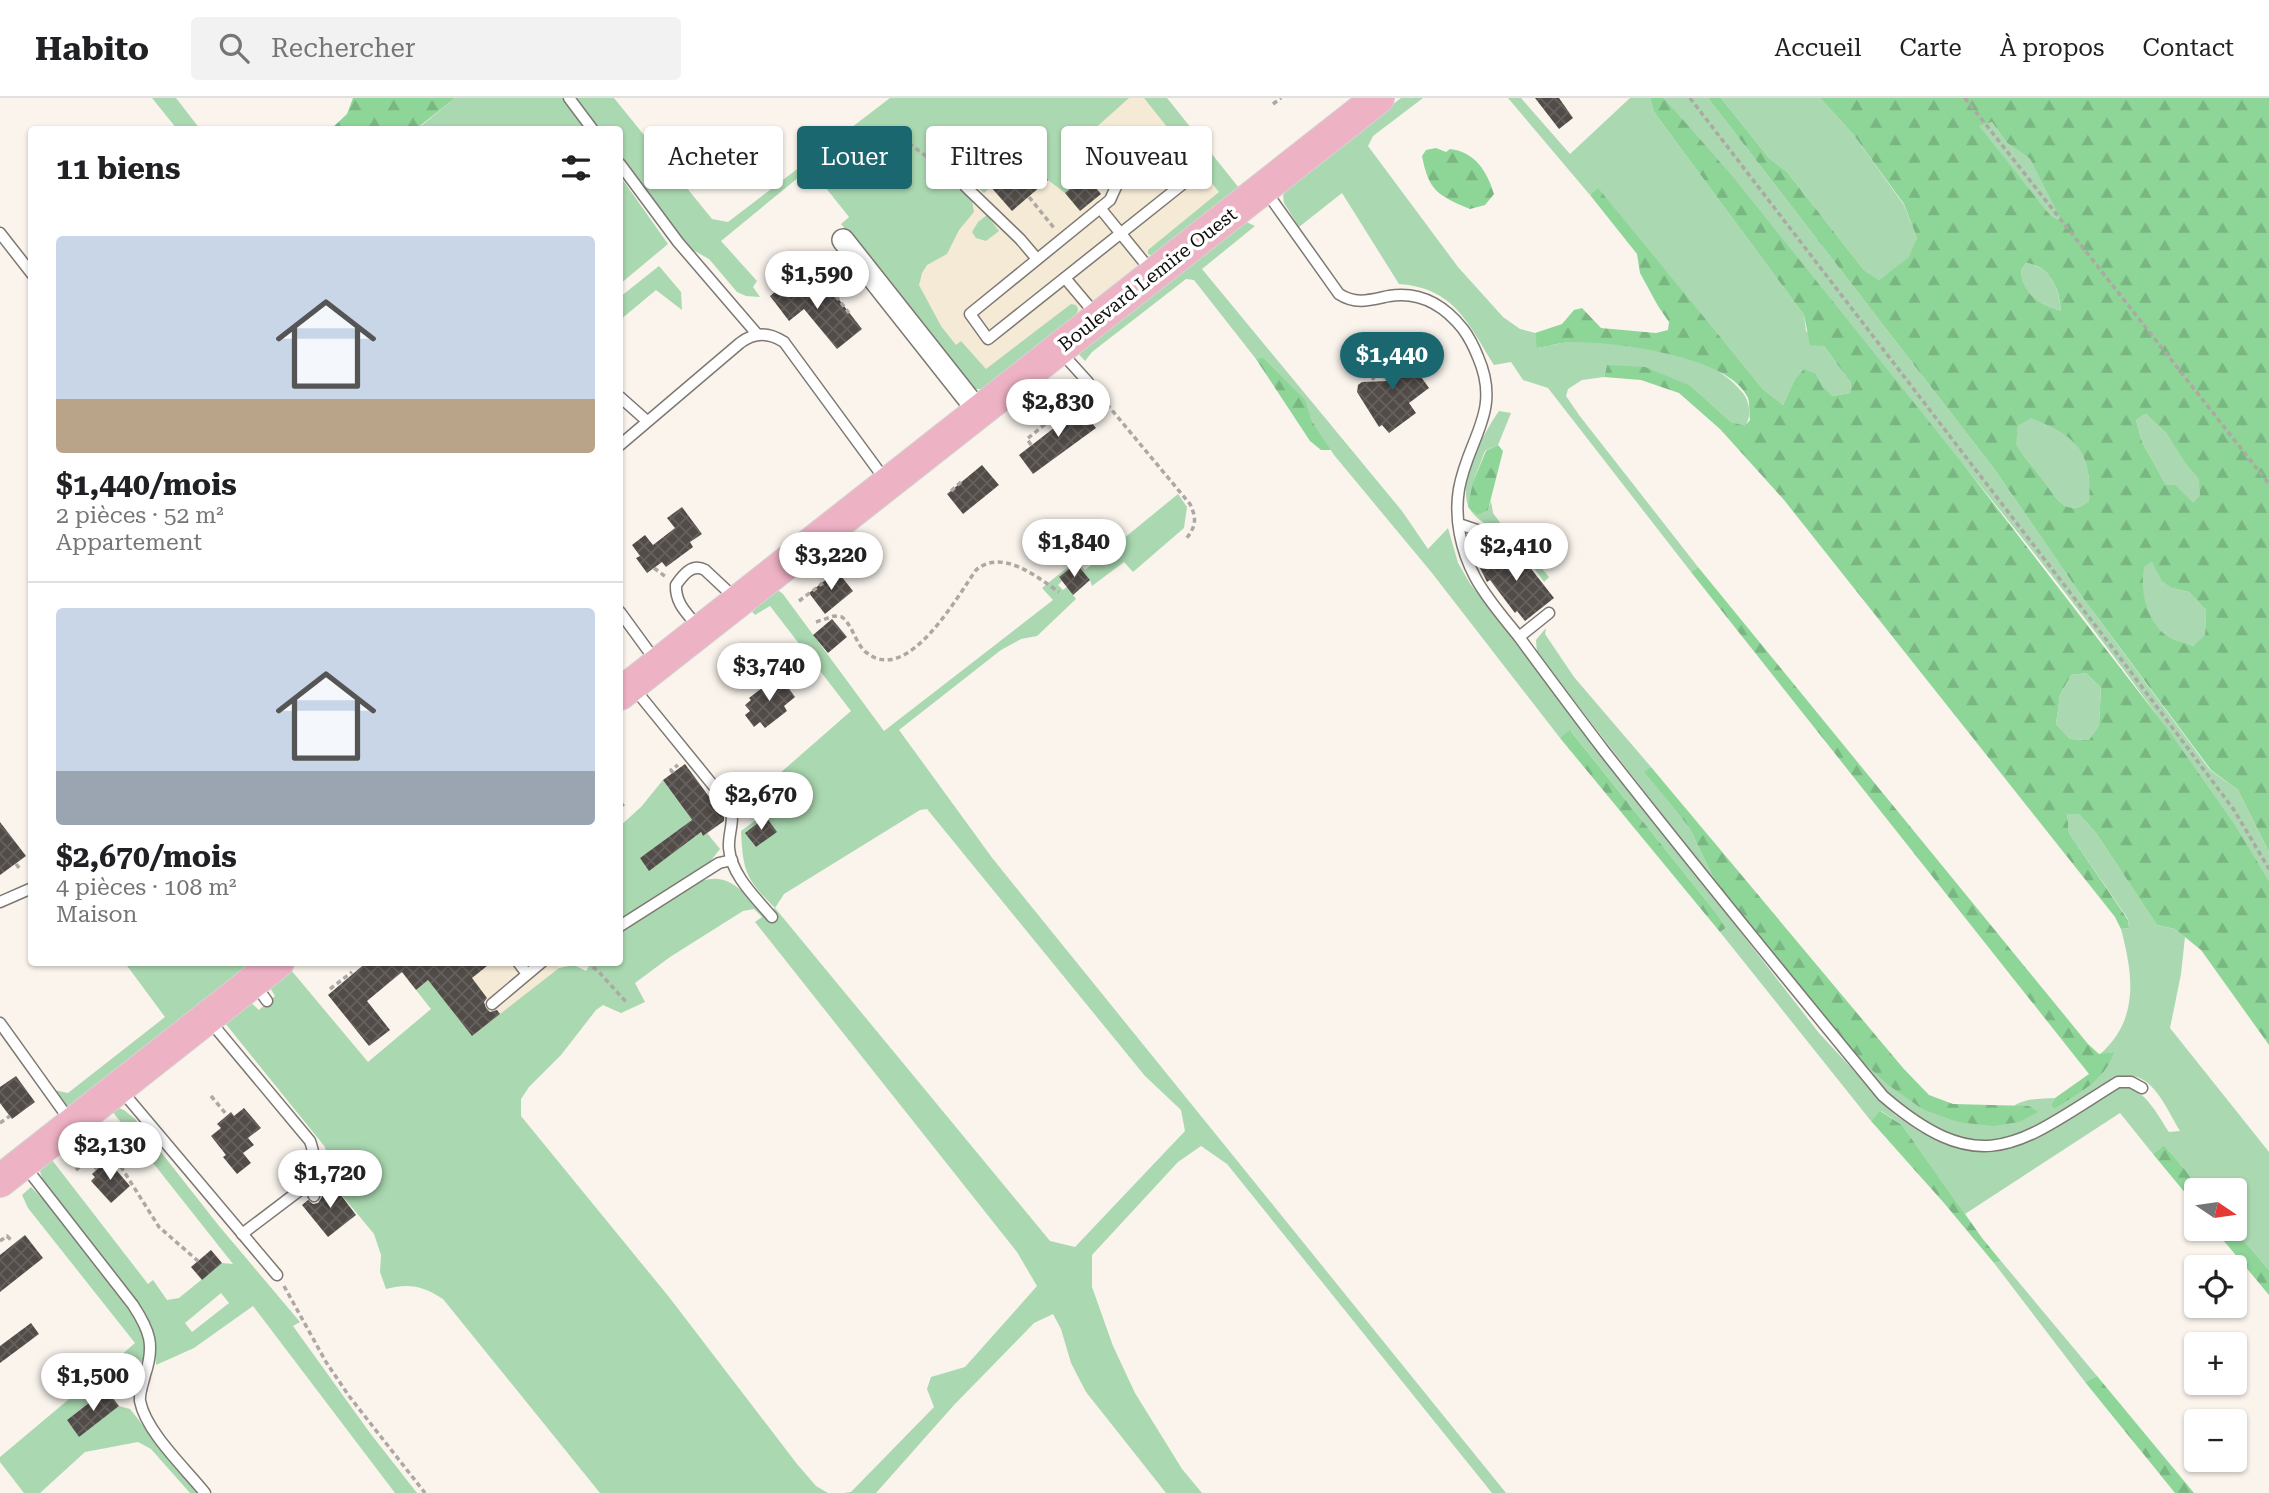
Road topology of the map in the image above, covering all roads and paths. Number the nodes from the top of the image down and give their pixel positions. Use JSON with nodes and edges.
{"nodes":[{"id":1,"x":569,"y":98,"type":"edge"},
{"id":2,"x":1280,"y":98,"type":"edge"},
{"id":3,"x":1378,"y":98,"type":"edge"},
{"id":4,"x":1690,"y":98,"type":"edge"},
{"id":5,"x":1965,"y":98,"type":"edge"},
{"id":6,"x":1273,"y":104,"type":"dead end"},
{"id":7,"x":590,"y":126,"type":"edge"},
{"id":8,"x":912,"y":146,"type":"edge"},
{"id":9,"x":926,"y":156,"type":"edge"},
{"id":10,"x":623,"y":168,"type":"edge"},
{"id":11,"x":1263,"y":188,"type":"junction"},
{"id":12,"x":968,"y":189,"type":"edge"},
{"id":13,"x":1029,"y":197,"type":"dead end"},
{"id":14,"x":1100,"y":208,"type":"junction"},
{"id":15,"x":0,"y":233,"type":"edge"},
{"id":16,"x":1121,"y":234,"type":"junction"},
{"id":17,"x":1063,"y":239,"type":"junction"},
{"id":18,"x":843,"y":240,"type":"dead end"},
{"id":19,"x":1037,"y":259,"type":"junction"},
{"id":20,"x":28,"y":269,"type":"edge"},
{"id":21,"x":1154,"y":274,"type":"junction"},
{"id":22,"x":820,"y":276,"type":"dead end"},
{"id":23,"x":1065,"y":278,"type":"junction"},
{"id":24,"x":849,"y":313,"type":"dead end"},
{"id":25,"x":1098,"y":318,"type":"junction"},
{"id":26,"x":757,"y":334,"type":"junction"},
{"id":27,"x":1378,"y":345,"type":"dead end"},
{"id":28,"x":1058,"y":349,"type":"junction"},
{"id":29,"x":1374,"y":380,"type":"dead end"},
{"id":30,"x":1088,"y":382,"type":"joint"},
{"id":31,"x":623,"y":400,"type":"edge"},
{"id":32,"x":979,"y":412,"type":"junction"},
{"id":33,"x":647,"y":421,"type":"junction"},
{"id":34,"x":1049,"y":421,"type":"dead end"},
{"id":35,"x":623,"y":442,"type":"edge"},
{"id":36,"x":1031,"y":445,"type":"dead end"},
{"id":37,"x":961,"y":482,"type":"dead end"},
{"id":38,"x":887,"y":483,"type":"junction"},
{"id":39,"x":2269,"y":484,"type":"edge"},
{"id":40,"x":951,"y":491,"type":"dead end"},
{"id":41,"x":1459,"y":524,"type":"junction"},
{"id":42,"x":1186,"y":539,"type":"dead end"},
{"id":43,"x":1502,"y":550,"type":"dead end"},
{"id":44,"x":823,"y":583,"type":"dead end"},
{"id":45,"x":1058,"y":590,"type":"dead end"},
{"id":46,"x":738,"y":600,"type":"junction"},
{"id":47,"x":799,"y":601,"type":"dead end"},
{"id":48,"x":1549,"y":613,"type":"dead end"},
{"id":49,"x":623,"y":616,"type":"edge"},
{"id":50,"x":816,"y":622,"type":"dead end"},
{"id":51,"x":701,"y":630,"type":"junction"},
{"id":52,"x":1519,"y":637,"type":"junction"},
{"id":53,"x":658,"y":664,"type":"junction"},
{"id":54,"x":769,"y":677,"type":"dead end"},
{"id":55,"x":625,"y":689,"type":"edge"},
{"id":56,"x":761,"y":689,"type":"dead end"},
{"id":57,"x":732,"y":860,"type":"junction"},
{"id":58,"x":16,"y":863,"type":"dead end"},
{"id":59,"x":20,"y":869,"type":"dead end"},
{"id":60,"x":2269,"y":869,"type":"edge"},
{"id":61,"x":28,"y":890,"type":"edge"},
{"id":62,"x":0,"y":902,"type":"edge"},
{"id":63,"x":772,"y":917,"type":"dead end"},
{"id":64,"x":623,"y":924,"type":"edge"},
{"id":65,"x":276,"y":966,"type":"edge"},
{"id":66,"x":521,"y":966,"type":"edge"},
{"id":67,"x":537,"y":966,"type":"edge"},
{"id":68,"x":591,"y":966,"type":"edge"},
{"id":69,"x":352,"y":972,"type":"dead end"},
{"id":70,"x":527,"y":974,"type":"junction"},
{"id":71,"x":330,"y":989,"type":"dead end"},
{"id":72,"x":627,"y":1003,"type":"dead end"},
{"id":73,"x":492,"y":1004,"type":"dead end"},
{"id":74,"x":208,"y":1018,"type":"junction"},
{"id":75,"x":0,"y":1023,"type":"edge"},
{"id":76,"x":119,"y":1087,"type":"junction"},
{"id":77,"x":2142,"y":1088,"type":"dead end"},
{"id":78,"x":211,"y":1096,"type":"dead end"},
{"id":79,"x":228,"y":1115,"type":"dead end"},
{"id":80,"x":10,"y":1116,"type":"dead end"},
{"id":81,"x":0,"y":1123,"type":"edge"},
{"id":82,"x":73,"y":1124,"type":"junction"},
{"id":83,"x":97,"y":1169,"type":"dead end"},
{"id":84,"x":76,"y":1170,"type":"dead end"},
{"id":85,"x":11,"y":1172,"type":"edge"},
{"id":86,"x":308,"y":1184,"type":"junction"},
{"id":87,"x":314,"y":1196,"type":"dead end"},
{"id":88,"x":243,"y":1234,"type":"junction"},
{"id":89,"x":11,"y":1240,"type":"dead end"},
{"id":90,"x":0,"y":1241,"type":"edge"},
{"id":91,"x":198,"y":1261,"type":"dead end"},
{"id":92,"x":277,"y":1275,"type":"joint"},
{"id":93,"x":99,"y":1382,"type":"dead end"},
{"id":94,"x":141,"y":1390,"type":"junction"},
{"id":95,"x":205,"y":1493,"type":"edge"},
{"id":96,"x":425,"y":1493,"type":"edge"}],
"edges":[{"from":1,"to":7,"type":"lane"},
{"from":2,"to":6,"type":"path"},
{"from":3,"to":11,"type":"main road","name":"Boulevard Lemire Ouest"},
{"from":4,"to":60,"type":"path"},
{"from":5,"to":39,"type":"path"},
{"from":8,"to":9,"type":"path"},
{"from":10,"to":26,"type":"lane"},
{"from":11,"to":21,"type":"main road","name":"Boulevard Lemire Ouest"},
{"from":11,"to":41,"type":"lane"},
{"from":12,"to":19,"type":"lane"},
{"from":13,"to":17,"type":"path"},
{"from":14,"to":16,"type":"lane"},
{"from":14,"to":16,"type":"lane"},
{"from":14,"to":17,"type":"lane"},
{"from":15,"to":20,"type":"lane"},
{"from":16,"to":21,"type":"lane"},
{"from":16,"to":23,"type":"lane"},
{"from":17,"to":19,"type":"lane"},
{"from":18,"to":32,"type":"street"},
{"from":19,"to":23,"type":"lane"},
{"from":21,"to":25,"type":"main road","name":"Boulevard Lemire Ouest"},
{"from":22,"to":24,"type":"path"},
{"from":23,"to":25,"type":"lane"},
{"from":25,"to":28,"type":"main road","name":"Boulevard Lemire Ouest"},
{"from":26,"to":33,"type":"lane"},
{"from":26,"to":38,"type":"lane"},
{"from":27,"to":29,"type":"path"},
{"from":28,"to":30,"type":"lane"},
{"from":28,"to":32,"type":"main road","name":"Boulevard Lemire Ouest"},
{"from":30,"to":42,"type":"path"},
{"from":31,"to":33,"type":"lane"},
{"from":32,"to":38,"type":"main road","name":"Boulevard Lemire Ouest"},
{"from":33,"to":35,"type":"lane"},
{"from":34,"to":36,"type":"path"},
{"from":37,"to":40,"type":"path"},
{"from":38,"to":46,"type":"main road","name":"Boulevard Lemire Ouest"},
{"from":41,"to":43,"type":"lane"},
{"from":41,"to":52,"type":"lane"},
{"from":44,"to":47,"type":"path"},
{"from":45,"to":50,"type":"path"},
{"from":46,"to":51,"type":"main road","name":"Boulevard Lemire Ouest"},
{"from":46,"to":51,"type":"lane"},
{"from":48,"to":52,"type":"lane"},
{"from":49,"to":53,"type":"lane"},
{"from":51,"to":53,"type":"main road","name":"Boulevard Lemire Ouest"},
{"from":52,"to":77,"type":"lane"},
{"from":53,"to":55,"type":"main road","name":"Boulevard Lemire Ouest"},
{"from":54,"to":56,"type":"path"},
{"from":55,"to":57,"type":"lane"},
{"from":57,"to":63,"type":"lane"},
{"from":57,"to":64,"type":"lane"},
{"from":58,"to":59,"type":"path"},
{"from":61,"to":62,"type":"lane"},
{"from":65,"to":74,"type":"main road"},
{"from":66,"to":70,"type":"lane"},
{"from":67,"to":70,"type":"lane"},
{"from":68,"to":72,"type":"path"},
{"from":69,"to":71,"type":"path"},
{"from":70,"to":73,"type":"lane"},
{"from":74,"to":76,"type":"main road"},
{"from":74,"to":86,"type":"lane"},
{"from":75,"to":82,"type":"lane"},
{"from":76,"to":82,"type":"main road"},
{"from":76,"to":88,"type":"lane"},
{"from":78,"to":79,"type":"path"},
{"from":80,"to":81,"type":"path"},
{"from":82,"to":85,"type":"main road"},
{"from":82,"to":91,"type":"path"},
{"from":83,"to":84,"type":"path"},
{"from":85,"to":94,"type":"lane"},
{"from":86,"to":87,"type":"lane"},
{"from":86,"to":88,"type":"lane"},
{"from":88,"to":92,"type":"lane"},
{"from":89,"to":90,"type":"path"},
{"from":92,"to":96,"type":"path"},
{"from":93,"to":94,"type":"lane"},
{"from":94,"to":95,"type":"lane"}]}
